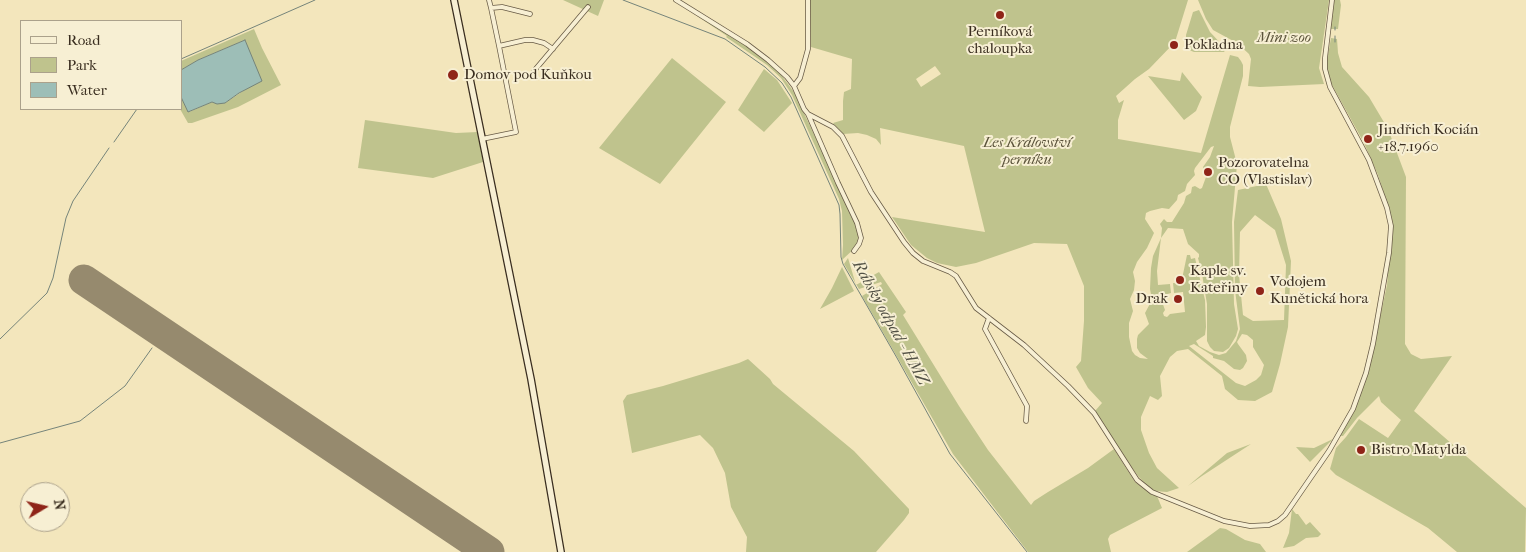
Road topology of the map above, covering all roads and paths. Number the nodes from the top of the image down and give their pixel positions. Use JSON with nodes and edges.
{"nodes":[{"id":1,"x":454,"y":0,"type":"edge"},
{"id":2,"x":489,"y":0,"type":"edge"},
{"id":3,"x":676,"y":0,"type":"edge"},
{"id":4,"x":808,"y":0,"type":"edge"},
{"id":5,"x":1332,"y":0,"type":"edge"},
{"id":6,"x":588,"y":7,"type":"dead end"},
{"id":7,"x":491,"y":8,"type":"junction"},
{"id":8,"x":530,"y":14,"type":"dead end"},
{"id":9,"x":499,"y":46,"type":"junction"},
{"id":10,"x":553,"y":49,"type":"junction"},
{"id":11,"x":534,"y":71,"type":"dead end"},
{"id":12,"x":794,"y":86,"type":"junction"},
{"id":13,"x":808,"y":114,"type":"junction"},
{"id":14,"x":482,"y":139,"type":"junction"},
{"id":15,"x":854,"y":251,"type":"dead end"},
{"id":16,"x":989,"y":318,"type":"junction"},
{"id":17,"x":1026,"y":421,"type":"dead end"},
{"id":18,"x":561,"y":552,"type":"edge"}],
"edges":[{"from":1,"to":14,"type":"street"},
{"from":2,"to":7,"type":"street"},
{"from":3,"to":12,"type":"street"},
{"from":4,"to":12,"type":"street"},
{"from":5,"to":16,"type":"street"},
{"from":6,"to":10,"type":"street"},
{"from":7,"to":8,"type":"street"},
{"from":7,"to":9,"type":"street"},
{"from":9,"to":10,"type":"street"},
{"from":9,"to":14,"type":"street"},
{"from":10,"to":11,"type":"street"},
{"from":12,"to":13,"type":"street"},
{"from":13,"to":15,"type":"street"},
{"from":13,"to":16,"type":"street"},
{"from":14,"to":18,"type":"street"},
{"from":16,"to":17,"type":"street"}]}
